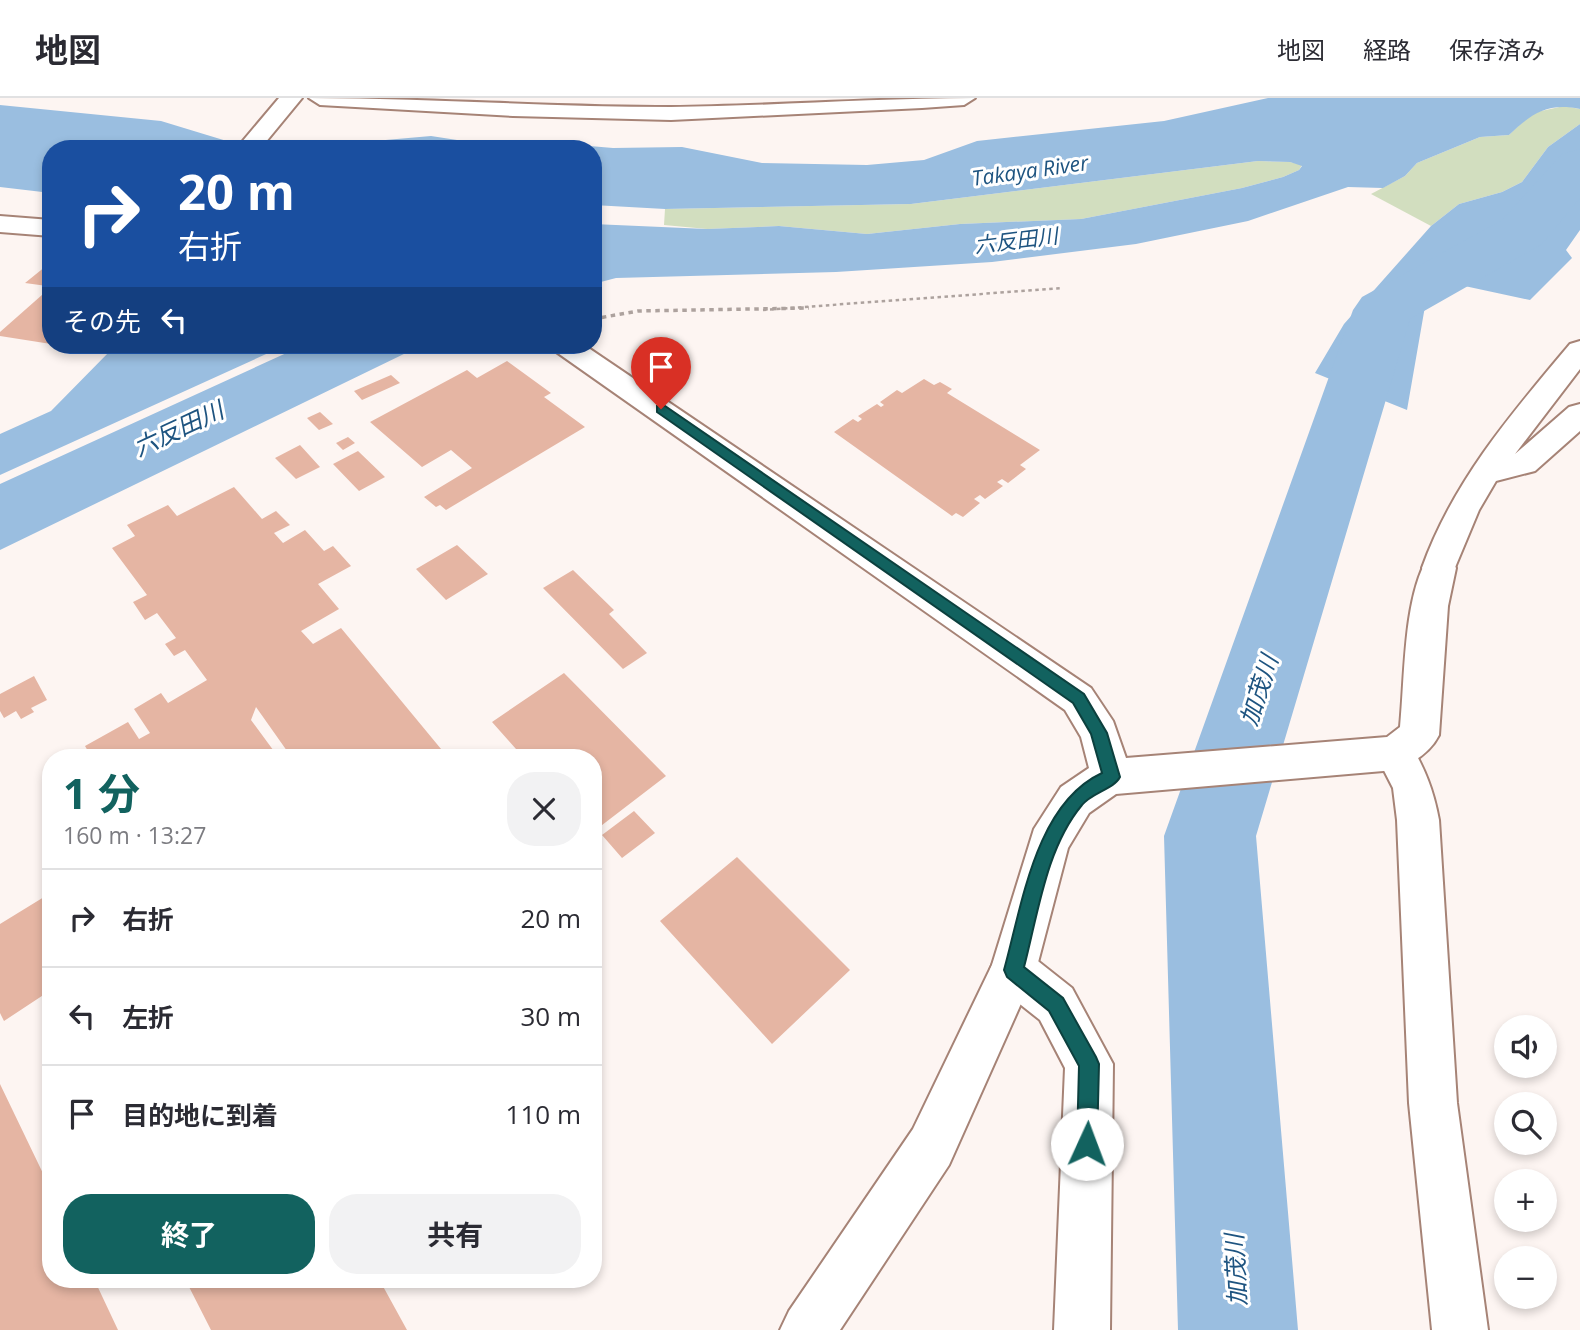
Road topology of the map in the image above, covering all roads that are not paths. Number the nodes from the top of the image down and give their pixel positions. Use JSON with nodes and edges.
{"nodes":[{"id":1,"x":320,"y":98,"type":"edge"},
{"id":2,"x":964,"y":98,"type":"edge"},
{"id":3,"x":288,"y":103,"type":"edge"},
{"id":4,"x":255,"y":140,"type":"edge"},
{"id":5,"x":0,"y":224,"type":"edge"},
{"id":6,"x":42,"y":227,"type":"edge"},
{"id":7,"x":1580,"y":350,"type":"edge"},
{"id":8,"x":578,"y":354,"type":"edge"},
{"id":9,"x":1580,"y":414,"type":"edge"},
{"id":10,"x":1485,"y":474,"type":"junction"},
{"id":11,"x":1387,"y":754,"type":"junction"},
{"id":12,"x":1120,"y":776,"type":"junction"},
{"id":13,"x":1013,"y":970,"type":"junction"},
{"id":14,"x":808,"y":1330,"type":"edge"},
{"id":15,"x":1082,"y":1330,"type":"edge"},
{"id":16,"x":1460,"y":1330,"type":"edge"}],
"edges":[{"from":1,"to":2,"type":"street"},
{"from":3,"to":4,"type":"street"},
{"from":5,"to":6,"type":"street"},
{"from":7,"to":10,"type":"street"},
{"from":8,"to":12,"type":"street"},
{"from":9,"to":10,"type":"street"},
{"from":10,"to":11,"type":"street"},
{"from":11,"to":12,"type":"street"},
{"from":11,"to":16,"type":"street"},
{"from":12,"to":13,"type":"street"},
{"from":13,"to":14,"type":"street"},
{"from":13,"to":15,"type":"street"}]}
